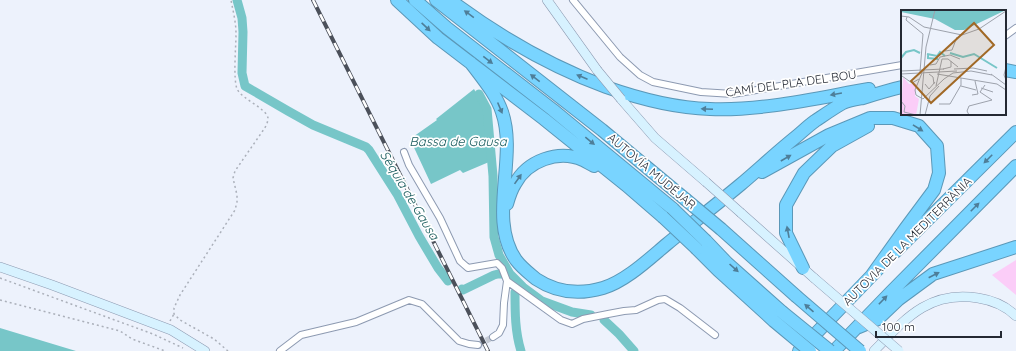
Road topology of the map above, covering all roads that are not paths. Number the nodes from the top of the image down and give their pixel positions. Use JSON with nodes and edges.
{"nodes":[{"id":1,"x":398,"y":0,"type":"edge"},
{"id":2,"x":415,"y":0,"type":"edge"},
{"id":3,"x":436,"y":0,"type":"edge"},
{"id":4,"x":450,"y":0,"type":"edge"},
{"id":5,"x":547,"y":0,"type":"edge"},
{"id":6,"x":573,"y":0,"type":"edge"},
{"id":7,"x":1016,"y":28,"type":"edge"},
{"id":8,"x":1006,"y":35,"type":"edge"},
{"id":9,"x":471,"y":63,"type":"junction"},
{"id":10,"x":901,"y":65,"type":"edge"},
{"id":11,"x":1006,"y":70,"type":"edge"},
{"id":12,"x":1016,"y":72,"type":"edge"},
{"id":13,"x":901,"y":83,"type":"edge"},
{"id":14,"x":901,"y":87,"type":"edge"},
{"id":15,"x":893,"y":118,"type":"junction"},
{"id":16,"x":1016,"y":132,"type":"edge"},
{"id":17,"x":404,"y":152,"type":"dead end"},
{"id":18,"x":1016,"y":166,"type":"edge"},
{"id":19,"x":740,"y":185,"type":"junction"},
{"id":20,"x":504,"y":215,"type":"junction"},
{"id":21,"x":663,"y":217,"type":"junction"},
{"id":22,"x":701,"y":245,"type":"junction"},
{"id":23,"x":1016,"y":247,"type":"edge"},
{"id":24,"x":0,"y":268,"type":"edge"},
{"id":25,"x":803,"y":268,"type":"junction"},
{"id":26,"x":872,"y":275,"type":"junction"},
{"id":27,"x":507,"y":281,"type":"junction"},
{"id":28,"x":1016,"y":316,"type":"edge"},
{"id":29,"x":778,"y":317,"type":"junction"},
{"id":30,"x":856,"y":328,"type":"junction"},
{"id":31,"x":715,"y":335,"type":"dead end"},
{"id":32,"x":493,"y":337,"type":"tunnel mouth"},
{"id":33,"x":478,"y":345,"type":"tunnel mouth"},
{"id":34,"x":205,"y":351,"type":"edge"},
{"id":35,"x":280,"y":351,"type":"edge"},
{"id":36,"x":799,"y":351,"type":"edge"},
{"id":37,"x":810,"y":351,"type":"edge"},
{"id":38,"x":830,"y":351,"type":"edge"},
{"id":39,"x":834,"y":351,"type":"edge"},
{"id":40,"x":860,"y":351,"type":"edge"},
{"id":41,"x":874,"y":351,"type":"edge"},
{"id":42,"x":899,"y":351,"type":"edge"}],
"edges":[{"from":1,"to":9,"type":"highway","one_way":true},
{"from":2,"to":22,"type":"highway","name":"AUTOVÍA MUDÉJAR","one_way":true,"bridge":true},
{"from":40,"to":3,"type":"highway","name":"AUTOVÍA MUDÉJAR","one_way":true,"bridge":true},
{"from":13,"to":4,"type":"highway","one_way":true},
{"from":5,"to":25,"type":"main road","bridge":true},
{"from":6,"to":10,"type":"street","name":"CAMÍ DEL PLA DEL BOU"},
{"from":7,"to":8,"type":"street"},
{"from":9,"to":20,"type":"highway","one_way":true},
{"from":9,"to":21,"type":"highway"},
{"from":11,"to":12,"type":"highway"},
{"from":14,"to":19,"type":"highway"},
{"from":19,"to":15,"type":"highway","one_way":true},
{"from":25,"to":15,"type":"highway","one_way":true},
{"from":15,"to":26,"type":"highway","one_way":true},
{"from":16,"to":26,"type":"highway","name":"AUTOVIA DE LA MEDITERRÀNIA","one_way":true},
{"from":17,"to":27,"type":"street"},
{"from":30,"to":18,"type":"highway","name":"AUTOVIA DE LA MEDITERRÀNIA","one_way":true},
{"from":19,"to":20,"type":"highway"},
{"from":20,"to":21,"type":"highway","one_way":true},
{"from":21,"to":22,"type":"highway","bridge":true},
{"from":22,"to":29,"type":"highway","name":"AUTOVÍA MUDÉJAR","one_way":true},
{"from":30,"to":23,"type":"highway","one_way":true},
{"from":24,"to":34,"type":"main road"},
{"from":25,"to":42,"type":"main road","bridge":true},
{"from":26,"to":36,"type":"highway","name":"AUTOVIA DE LA MEDITERRÀNIA"},
{"from":27,"to":31,"type":"street"},
{"from":27,"to":32,"type":"street"},
{"from":28,"to":41,"type":"main road"},
{"from":29,"to":37,"type":"highway","bridge":true},
{"from":29,"to":38,"type":"highway","name":"AUTOVÍA MUDÉJAR","bridge":true},
{"from":30,"to":39,"type":"highway","name":"AUTOVIA DE LA MEDITERRÀNIA"},
{"from":33,"to":35,"type":"street"}]}
